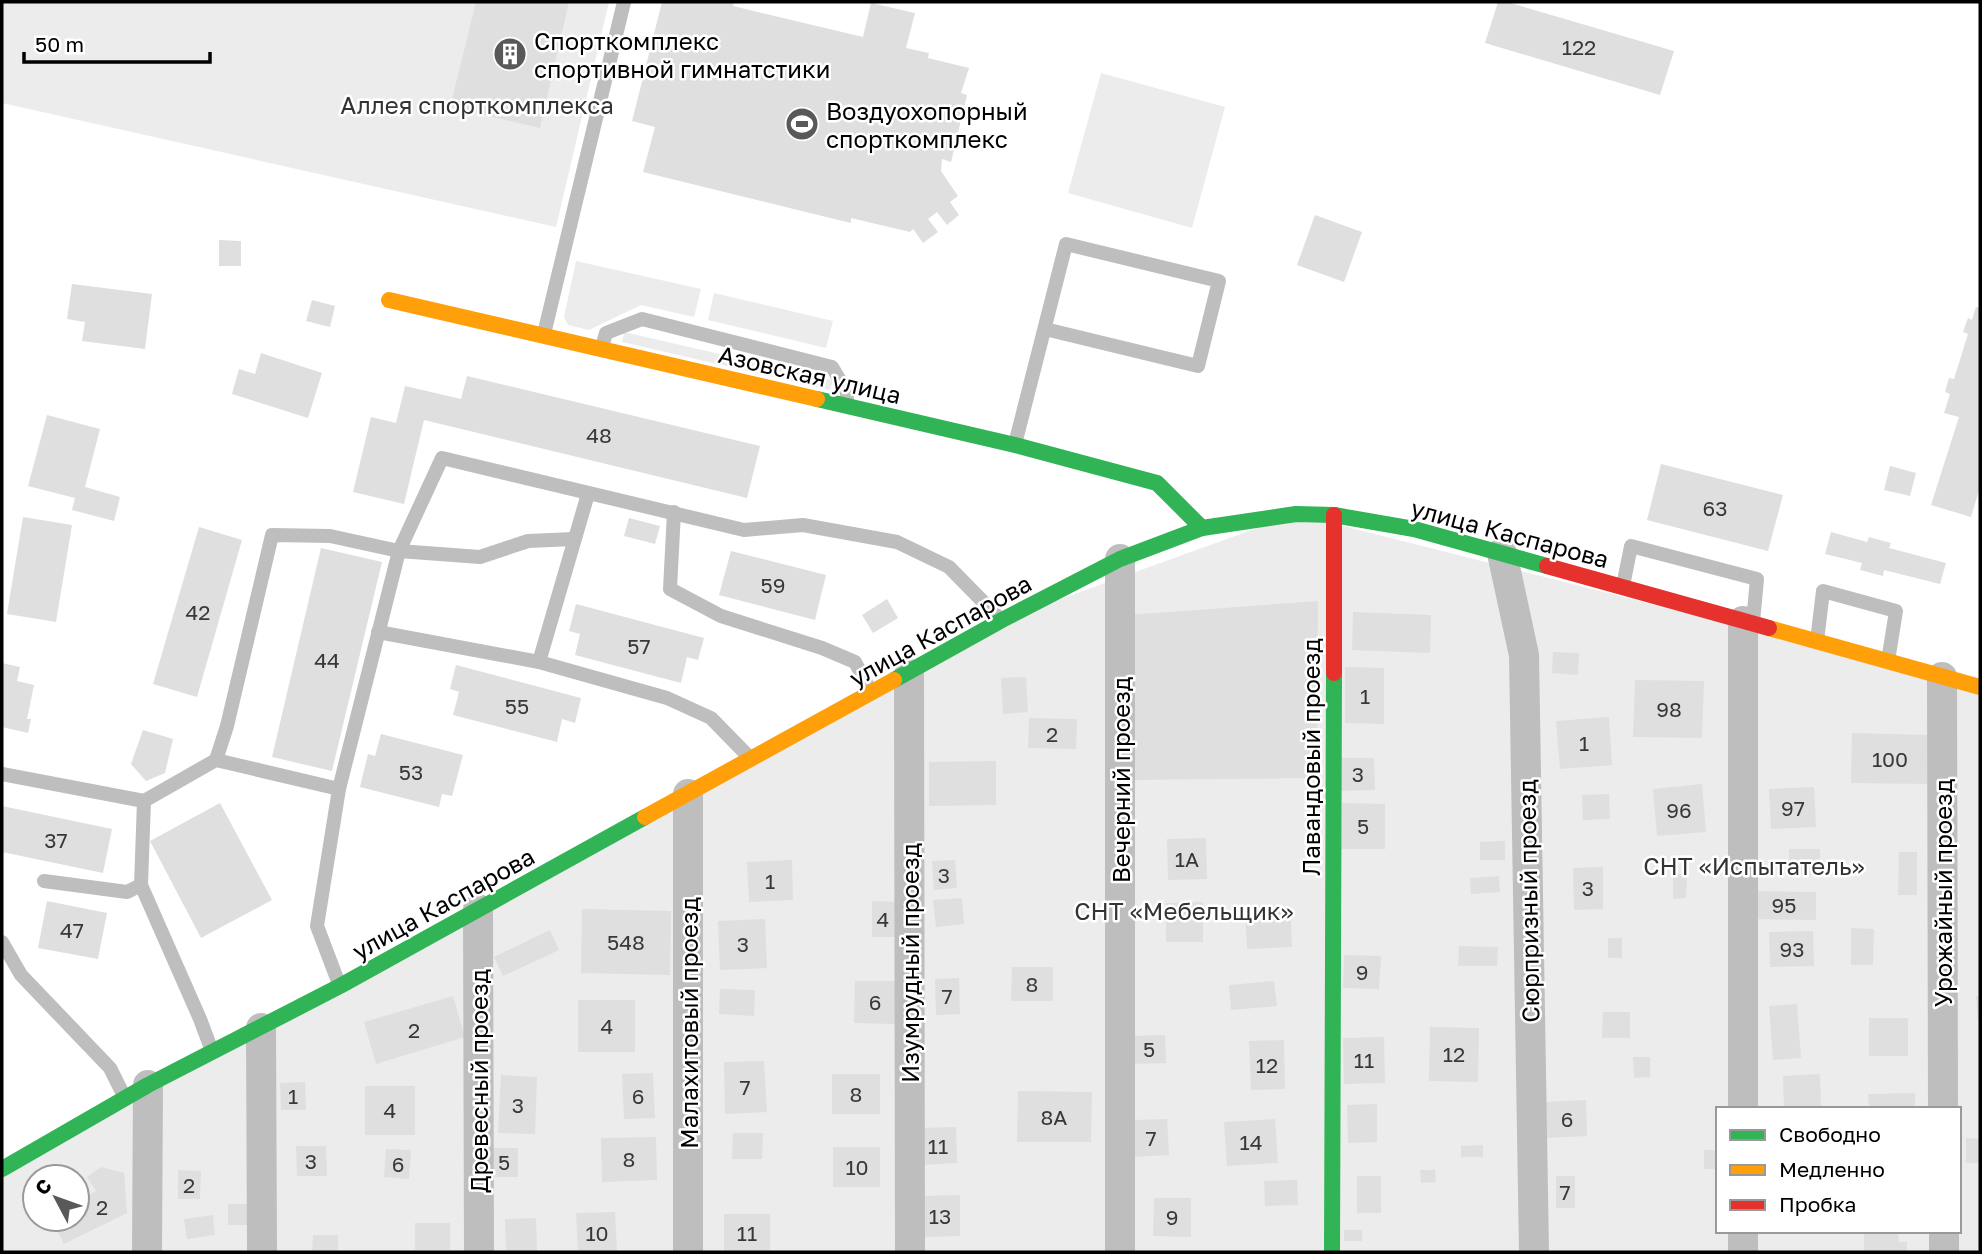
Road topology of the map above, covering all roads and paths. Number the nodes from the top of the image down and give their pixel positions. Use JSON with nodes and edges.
{"nodes":[{"id":1,"x":624,"y":2,"type":"edge"},
{"id":2,"x":389,"y":300,"type":"dead end"},
{"id":3,"x":1045,"y":329,"type":"junction"},
{"id":4,"x":543,"y":336,"type":"junction"},
{"id":5,"x":601,"y":349,"type":"junction"},
{"id":6,"x":848,"y":406,"type":"junction"},
{"id":7,"x":1015,"y":445,"type":"junction"},
{"id":8,"x":588,"y":494,"type":"junction"},
{"id":9,"x":674,"y":512,"type":"junction"},
{"id":10,"x":1334,"y":515,"type":"junction"},
{"id":11,"x":1202,"y":528,"type":"junction"},
{"id":12,"x":574,"y":538,"type":"junction"},
{"id":13,"x":399,"y":551,"type":"junction"},
{"id":14,"x":1502,"y":553,"type":"junction"},
{"id":15,"x":1121,"y":559,"type":"junction"},
{"id":16,"x":1622,"y":587,"type":"junction"},
{"id":17,"x":1002,"y":620,"type":"junction"},
{"id":18,"x":1748,"y":622,"type":"junction"},
{"id":19,"x":378,"y":632,"type":"junction"},
{"id":20,"x":1817,"y":642,"type":"junction"},
{"id":21,"x":539,"y":662,"type":"junction"},
{"id":22,"x":1888,"y":662,"type":"junction"},
{"id":23,"x":909,"y":674,"type":"junction"},
{"id":24,"x":1942,"y":677,"type":"junction"},
{"id":25,"x":1976,"y":682,"type":"edge"},
{"id":26,"x":871,"y":692,"type":"junction"},
{"id":27,"x":216,"y":760,"type":"junction"},
{"id":28,"x":752,"y":760,"type":"junction"},
{"id":29,"x":2,"y":774,"type":"edge"},
{"id":30,"x":340,"y":789,"type":"junction"},
{"id":31,"x":688,"y":794,"type":"junction"},
{"id":32,"x":144,"y":801,"type":"junction"},
{"id":33,"x":44,"y":881,"type":"dead end"},
{"id":34,"x":141,"y":885,"type":"junction"},
{"id":35,"x":478,"y":909,"type":"junction"},
{"id":36,"x":2,"y":942,"type":"edge"},
{"id":37,"x":340,"y":986,"type":"junction"},
{"id":38,"x":261,"y":1028,"type":"junction"},
{"id":39,"x":213,"y":1053,"type":"junction"},
{"id":40,"x":137,"y":1092,"type":"junction"},
{"id":41,"x":1743,"y":1107,"type":"edge"},
{"id":42,"x":1943,"y":1107,"type":"edge"},
{"id":43,"x":2,"y":1150,"type":"edge"},
{"id":44,"x":5,"y":1167,"type":"edge"},
{"id":45,"x":1743,"y":1233,"type":"edge"},
{"id":46,"x":1944,"y":1233,"type":"edge"},
{"id":47,"x":147,"y":1252,"type":"edge"},
{"id":48,"x":262,"y":1252,"type":"edge"},
{"id":49,"x":479,"y":1252,"type":"edge"},
{"id":50,"x":688,"y":1252,"type":"edge"},
{"id":51,"x":910,"y":1252,"type":"edge"},
{"id":52,"x":1120,"y":1252,"type":"edge"},
{"id":53,"x":1332,"y":1252,"type":"edge"},
{"id":54,"x":1534,"y":1252,"type":"edge"},
{"id":55,"x":1743,"y":1252,"type":"edge"},
{"id":56,"x":1944,"y":1252,"type":"edge"}],
"edges":[{"from":1,"to":4,"type":"lane"},
{"from":2,"to":4,"type":"main road","name":"Азовская улица"},
{"from":3,"to":3,"type":"lane"},
{"from":3,"to":7,"type":"lane"},
{"from":4,"to":5,"type":"main road","name":"Азовская улица"},
{"from":5,"to":6,"type":"main road","name":"Азовская улица"},
{"from":5,"to":6,"type":"lane"},
{"from":6,"to":7,"type":"main road","name":"Азовская улица"},
{"from":7,"to":11,"type":"main road","name":"Азовская улица"},
{"from":8,"to":9,"type":"lane"},
{"from":8,"to":12,"type":"lane"},
{"from":8,"to":13,"type":"lane"},
{"from":9,"to":17,"type":"lane"},
{"from":9,"to":26,"type":"lane"},
{"from":10,"to":11,"type":"main road","name":"улица Каспарова"},
{"from":10,"to":14,"type":"main road","name":"улица Каспарова"},
{"from":10,"to":53,"type":"main road","name":"Лавандовый проезд"},
{"from":11,"to":15,"type":"main road","name":"улица Каспарова"},
{"from":12,"to":13,"type":"lane"},
{"from":12,"to":21,"type":"lane"},
{"from":13,"to":19,"type":"lane"},
{"from":13,"to":27,"type":"lane"},
{"from":14,"to":16,"type":"main road","name":"улица Каспарова"},
{"from":14,"to":54,"type":"street","name":"Сюрпризный проезд"},
{"from":15,"to":17,"type":"main road","name":"улица Каспарова"},
{"from":15,"to":52,"type":"street","name":"Вечерний проезд"},
{"from":16,"to":18,"type":"main road","name":"улица Каспарова"},
{"from":16,"to":18,"type":"lane"},
{"from":17,"to":23,"type":"main road","name":"улица Каспарова"},
{"from":18,"to":20,"type":"main road","name":"улица Каспарова"},
{"from":18,"to":41,"type":"street"},
{"from":19,"to":21,"type":"lane"},
{"from":19,"to":30,"type":"lane"},
{"from":20,"to":22,"type":"main road","name":"улица Каспарова"},
{"from":20,"to":22,"type":"lane"},
{"from":21,"to":28,"type":"lane"},
{"from":22,"to":24,"type":"main road","name":"улица Каспарова"},
{"from":23,"to":26,"type":"main road","name":"улица Каспарова"},
{"from":23,"to":51,"type":"street","name":"Изумрудный проезд"},
{"from":24,"to":25,"type":"main road","name":"улица Каспарова"},
{"from":24,"to":42,"type":"street","name":"Урожайный проезд"},
{"from":26,"to":28,"type":"main road","name":"улица Каспарова"},
{"from":27,"to":30,"type":"lane"},
{"from":27,"to":32,"type":"lane"},
{"from":28,"to":31,"type":"main road","name":"улица Каспарова"},
{"from":29,"to":32,"type":"lane"},
{"from":30,"to":37,"type":"lane"},
{"from":31,"to":35,"type":"main road","name":"улица Каспарова"},
{"from":31,"to":50,"type":"street","name":"Малахитовый проезд"},
{"from":32,"to":34,"type":"lane"},
{"from":33,"to":34,"type":"lane"},
{"from":34,"to":39,"type":"lane"},
{"from":35,"to":37,"type":"main road","name":"улица Каспарова"},
{"from":35,"to":49,"type":"street","name":"Древесный проезд"},
{"from":36,"to":40,"type":"lane"},
{"from":37,"to":38,"type":"main road","name":"улица Каспарова"},
{"from":38,"to":39,"type":"main road","name":"улица Каспарова"},
{"from":38,"to":48,"type":"street"},
{"from":39,"to":40,"type":"main road","name":"улица Каспарова"},
{"from":40,"to":44,"type":"main road","name":"улица Каспарова"},
{"from":40,"to":47,"type":"street"},
{"from":43,"to":44,"type":"lane"},
{"from":45,"to":55,"type":"street"},
{"from":46,"to":56,"type":"street"}]}
